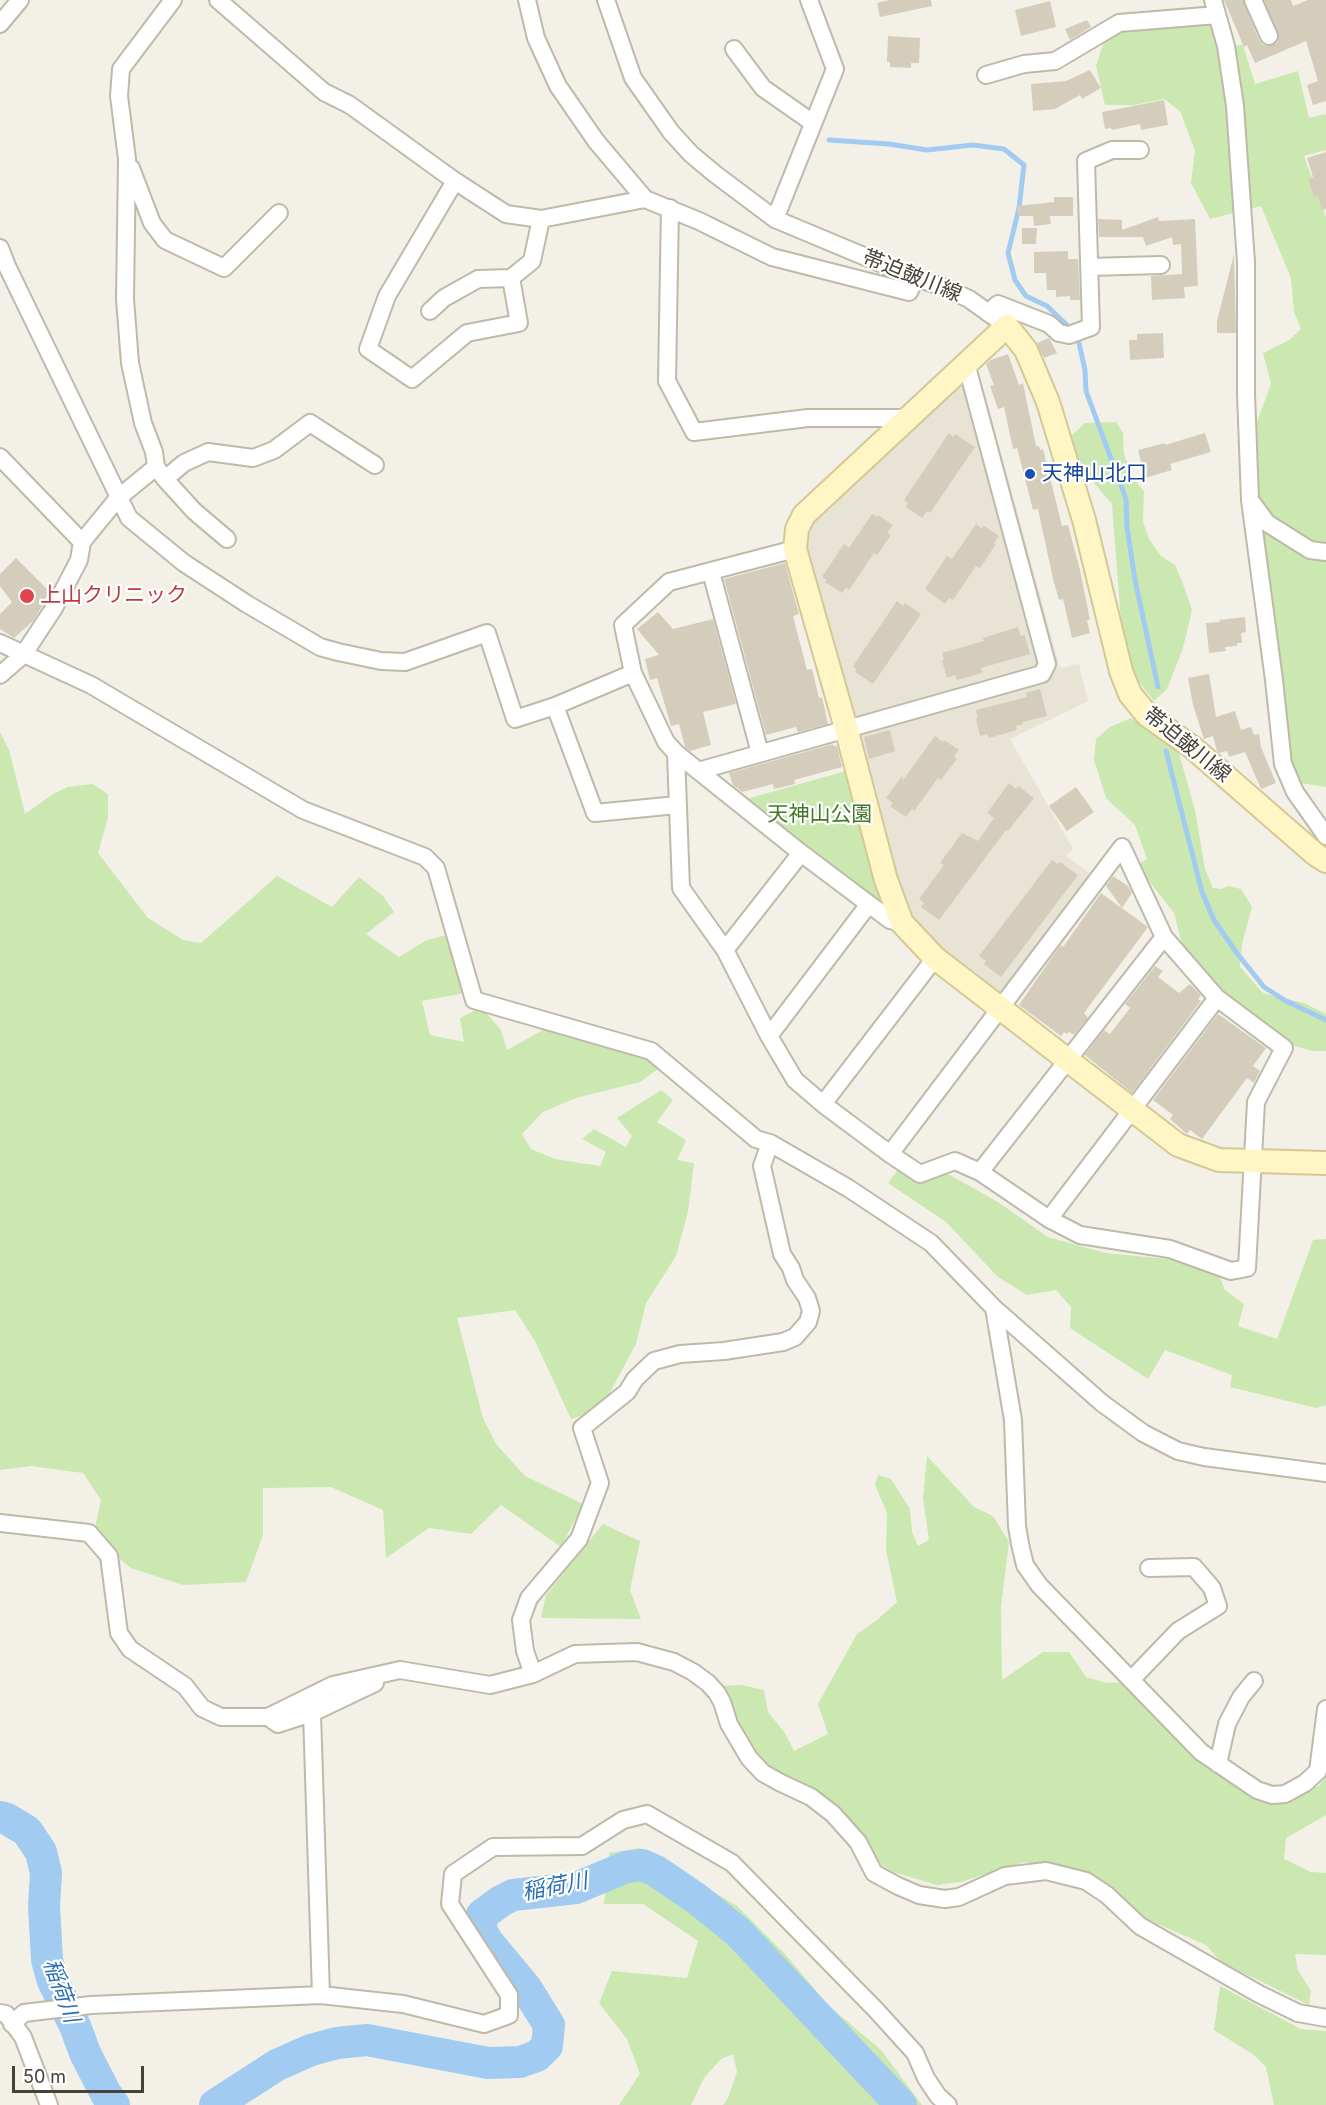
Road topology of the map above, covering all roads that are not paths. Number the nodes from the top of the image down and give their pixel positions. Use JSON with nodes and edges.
{"nodes":[{"id":1,"x":20,"y":0,"type":"edge"},
{"id":2,"x":173,"y":0,"type":"edge"},
{"id":3,"x":218,"y":0,"type":"edge"},
{"id":4,"x":527,"y":0,"type":"edge"},
{"id":5,"x":606,"y":0,"type":"edge"},
{"id":6,"x":809,"y":0,"type":"edge"},
{"id":7,"x":1253,"y":0,"type":"edge"},
{"id":8,"x":1215,"y":7,"type":"edge"},
{"id":9,"x":0,"y":24,"type":"edge"},
{"id":10,"x":1269,"y":36,"type":"dead end"},
{"id":11,"x":734,"y":49,"type":"dead end"},
{"id":12,"x":986,"y":75,"type":"dead end"},
{"id":13,"x":813,"y":123,"type":"junction"},
{"id":14,"x":1140,"y":150,"type":"dead end"},
{"id":15,"x":127,"y":159,"type":"junction"},
{"id":16,"x":455,"y":181,"type":"junction"},
{"id":17,"x":645,"y":199,"type":"junction"},
{"id":18,"x":670,"y":208,"type":"junction"},
{"id":19,"x":279,"y":213,"type":"dead end"},
{"id":20,"x":541,"y":219,"type":"junction"},
{"id":21,"x":775,"y":219,"type":"junction"},
{"id":22,"x":0,"y":248,"type":"edge"},
{"id":23,"x":1161,"y":265,"type":"dead end"},
{"id":24,"x":1089,"y":267,"type":"junction"},
{"id":25,"x":511,"y":278,"type":"junction"},
{"id":26,"x":916,"y":278,"type":"junction"},
{"id":27,"x":430,"y":311,"type":"dead end"},
{"id":28,"x":988,"y":313,"type":"junction"},
{"id":29,"x":1007,"y":326,"type":"junction"},
{"id":30,"x":966,"y":363,"type":"junction"},
{"id":31,"x":908,"y":418,"type":"junction"},
{"id":32,"x":0,"y":457,"type":"edge"},
{"id":33,"x":375,"y":465,"type":"dead end"},
{"id":34,"x":161,"y":473,"type":"junction"},
{"id":35,"x":118,"y":498,"type":"junction"},
{"id":36,"x":1250,"y":500,"type":"junction"},
{"id":37,"x":227,"y":539,"type":"dead end"},
{"id":38,"x":82,"y":542,"type":"junction"},
{"id":39,"x":795,"y":549,"type":"junction"},
{"id":40,"x":1326,"y":552,"type":"edge"},
{"id":41,"x":711,"y":572,"type":"junction"},
{"id":42,"x":0,"y":643,"type":"edge"},
{"id":43,"x":23,"y":655,"type":"junction"},
{"id":44,"x":633,"y":673,"type":"junction"},
{"id":45,"x":0,"y":675,"type":"edge"},
{"id":46,"x":555,"y":706,"type":"junction"},
{"id":47,"x":846,"y":728,"type":"junction"},
{"id":48,"x":676,"y":753,"type":"junction"},
{"id":49,"x":760,"y":753,"type":"junction"},
{"id":50,"x":698,"y":771,"type":"junction"},
{"id":51,"x":677,"y":805,"type":"junction"},
{"id":52,"x":1326,"y":836,"type":"edge"},
{"id":53,"x":801,"y":853,"type":"junction"},
{"id":54,"x":1326,"y":861,"type":"edge"},
{"id":55,"x":869,"y":904,"type":"junction"},
{"id":56,"x":902,"y":923,"type":"junction"},
{"id":57,"x":1164,"y":937,"type":"junction"},
{"id":58,"x":725,"y":950,"type":"junction"},
{"id":59,"x":935,"y":958,"type":"junction"},
{"id":60,"x":1217,"y":998,"type":"junction"},
{"id":61,"x":999,"y":1008,"type":"junction"},
{"id":62,"x":769,"y":1036,"type":"junction"},
{"id":63,"x":1067,"y":1061,"type":"junction"},
{"id":64,"x":823,"y":1104,"type":"junction"},
{"id":65,"x":1131,"y":1110,"type":"junction"},
{"id":66,"x":770,"y":1143,"type":"junction"},
{"id":67,"x":890,"y":1154,"type":"junction"},
{"id":68,"x":1254,"y":1162,"type":"junction"},
{"id":69,"x":1326,"y":1163,"type":"edge"},
{"id":70,"x":980,"y":1172,"type":"junction"},
{"id":71,"x":1049,"y":1219,"type":"junction"},
{"id":72,"x":994,"y":1308,"type":"junction"},
{"id":73,"x":1326,"y":1473,"type":"edge"},
{"id":74,"x":0,"y":1523,"type":"edge"},
{"id":75,"x":1149,"y":1568,"type":"dead end"},
{"id":76,"x":400,"y":1670,"type":"junction"},
{"id":77,"x":532,"y":1674,"type":"junction"},
{"id":78,"x":1131,"y":1680,"type":"junction"},
{"id":79,"x":1254,"y":1681,"type":"dead end"},
{"id":80,"x":1326,"y":1709,"type":"edge"},
{"id":81,"x":312,"y":1713,"type":"junction"},
{"id":82,"x":268,"y":1717,"type":"junction"},
{"id":83,"x":1218,"y":1764,"type":"junction"},
{"id":84,"x":321,"y":1995,"type":"junction"},
{"id":85,"x":12,"y":2017,"type":"edge"},
{"id":86,"x":1326,"y":2018,"type":"edge"},
{"id":87,"x":49,"y":2105,"type":"edge"},
{"id":88,"x":948,"y":2105,"type":"edge"}],
"edges":[{"from":1,"to":9,"type":"street"},
{"from":2,"to":15,"type":"street"},
{"from":3,"to":16,"type":"street"},
{"from":4,"to":17,"type":"street"},
{"from":5,"to":21,"type":"street","name":"帯迫皷川線"},
{"from":6,"to":13,"type":"street"},
{"from":7,"to":10,"type":"street"},
{"from":8,"to":12,"type":"street"},
{"from":8,"to":36,"type":"street"},
{"from":11,"to":13,"type":"street"},
{"from":13,"to":21,"type":"street"},
{"from":14,"to":24,"type":"street"},
{"from":15,"to":19,"type":"street"},
{"from":15,"to":34,"type":"street"},
{"from":16,"to":20,"type":"street"},
{"from":16,"to":25,"type":"street"},
{"from":17,"to":18,"type":"street"},
{"from":17,"to":20,"type":"street"},
{"from":18,"to":26,"type":"street"},
{"from":18,"to":31,"type":"street"},
{"from":20,"to":25,"type":"street"},
{"from":21,"to":26,"type":"street","name":"帯迫皷川線"},
{"from":22,"to":35,"type":"street"},
{"from":23,"to":24,"type":"street"},
{"from":24,"to":28,"type":"street"},
{"from":25,"to":27,"type":"street"},
{"from":26,"to":28,"type":"street","name":"帯迫皷川線"},
{"from":28,"to":29,"type":"street","name":"帯迫皷川線"},
{"from":29,"to":30,"type":"street"},
{"from":29,"to":54,"type":"street","name":"帯迫皷川線"},
{"from":30,"to":31,"type":"street"},
{"from":30,"to":47,"type":"street"},
{"from":31,"to":39,"type":"street"},
{"from":32,"to":38,"type":"street"},
{"from":33,"to":34,"type":"street"},
{"from":34,"to":35,"type":"street"},
{"from":34,"to":37,"type":"street"},
{"from":35,"to":38,"type":"street"},
{"from":35,"to":46,"type":"street"},
{"from":36,"to":40,"type":"street"},
{"from":36,"to":52,"type":"street"},
{"from":38,"to":43,"type":"street"},
{"from":39,"to":41,"type":"street"},
{"from":39,"to":47,"type":"street"},
{"from":41,"to":44,"type":"street"},
{"from":41,"to":49,"type":"street"},
{"from":42,"to":43,"type":"street"},
{"from":43,"to":45,"type":"street"},
{"from":43,"to":66,"type":"street"},
{"from":44,"to":46,"type":"street"},
{"from":44,"to":48,"type":"street"},
{"from":46,"to":51,"type":"street"},
{"from":47,"to":49,"type":"street"},
{"from":47,"to":56,"type":"street"},
{"from":48,"to":50,"type":"street"},
{"from":48,"to":51,"type":"street"},
{"from":49,"to":50,"type":"street"},
{"from":50,"to":53,"type":"street"},
{"from":51,"to":58,"type":"street"},
{"from":53,"to":55,"type":"street"},
{"from":53,"to":58,"type":"street"},
{"from":55,"to":56,"type":"street"},
{"from":55,"to":62,"type":"street"},
{"from":56,"to":59,"type":"street"},
{"from":57,"to":60,"type":"street"},
{"from":57,"to":61,"type":"street"},
{"from":57,"to":63,"type":"street"},
{"from":58,"to":62,"type":"street"},
{"from":59,"to":61,"type":"street"},
{"from":59,"to":64,"type":"street"},
{"from":60,"to":65,"type":"street"},
{"from":60,"to":68,"type":"street"},
{"from":61,"to":63,"type":"street"},
{"from":61,"to":67,"type":"street"},
{"from":62,"to":64,"type":"street"},
{"from":63,"to":65,"type":"street"},
{"from":63,"to":70,"type":"street"},
{"from":64,"to":67,"type":"street"},
{"from":65,"to":68,"type":"street"},
{"from":65,"to":71,"type":"street"},
{"from":66,"to":72,"type":"street"},
{"from":66,"to":77,"type":"street"},
{"from":67,"to":70,"type":"street"},
{"from":68,"to":69,"type":"street"},
{"from":68,"to":71,"type":"street"},
{"from":70,"to":71,"type":"street"},
{"from":72,"to":73,"type":"street"},
{"from":72,"to":78,"type":"street"},
{"from":74,"to":82,"type":"street"},
{"from":75,"to":78,"type":"street"},
{"from":76,"to":77,"type":"street"},
{"from":76,"to":81,"type":"street"},
{"from":76,"to":82,"type":"street"},
{"from":77,"to":86,"type":"street"},
{"from":78,"to":83,"type":"street"},
{"from":79,"to":83,"type":"street"},
{"from":80,"to":83,"type":"street"},
{"from":81,"to":82,"type":"street"},
{"from":81,"to":84,"type":"street"},
{"from":84,"to":85,"type":"street"},
{"from":84,"to":88,"type":"street"},
{"from":85,"to":87,"type":"street"}]}
